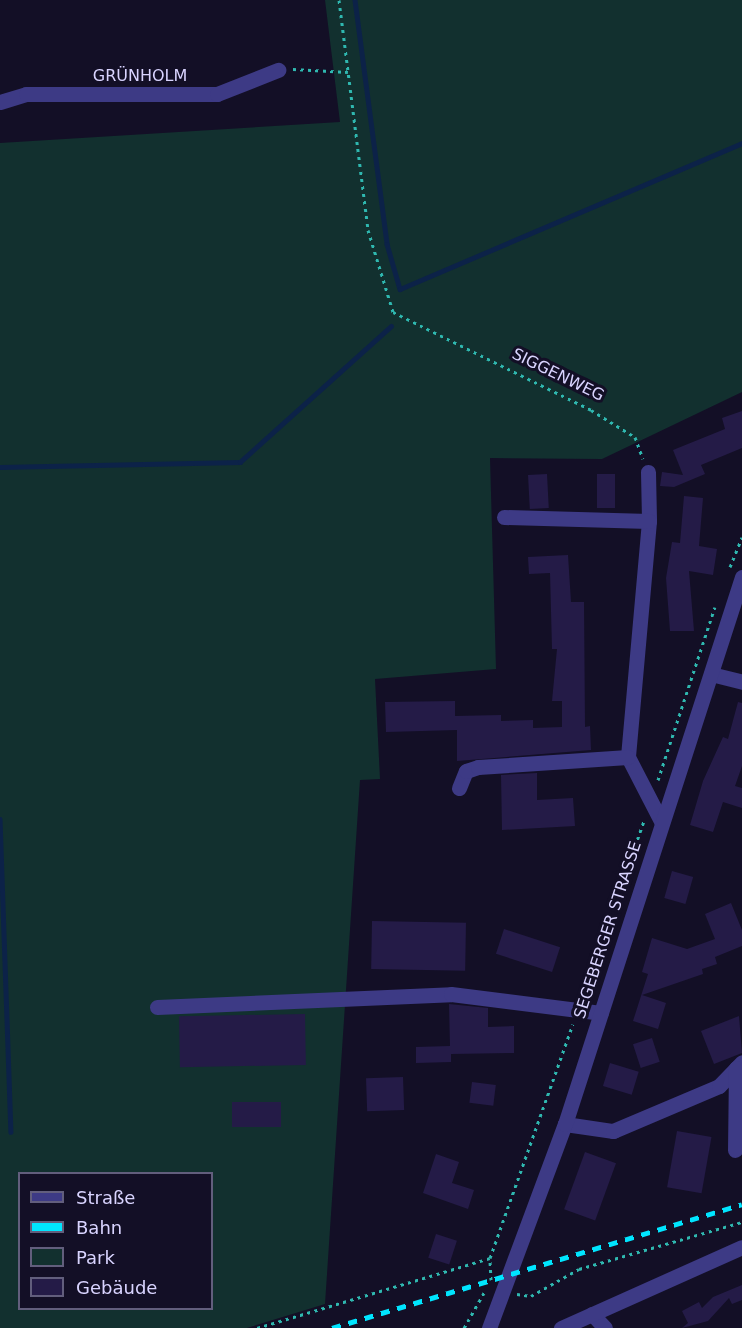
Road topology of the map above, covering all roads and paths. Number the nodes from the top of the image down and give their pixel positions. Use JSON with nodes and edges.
{"nodes":[{"id":1,"x":339,"y":0,"type":"edge"},
{"id":2,"x":278,"y":70,"type":"joint"},
{"id":3,"x":348,"y":72,"type":"junction"},
{"id":4,"x":0,"y":102,"type":"edge"},
{"id":5,"x":648,"y":472,"type":"joint"},
{"id":6,"x":504,"y":517,"type":"dead end"},
{"id":7,"x":649,"y":520,"type":"junction"},
{"id":8,"x":742,"y":537,"type":"edge"},
{"id":9,"x":736,"y":573,"type":"edge"},
{"id":10,"x":717,"y":602,"type":"dead end"},
{"id":11,"x":736,"y":618,"type":"edge"},
{"id":12,"x":711,"y":674,"type":"junction"},
{"id":13,"x":742,"y":682,"type":"edge"},
{"id":14,"x":628,"y":758,"type":"junction"},
{"id":15,"x":459,"y":788,"type":"dead end"},
{"id":16,"x":650,"y":806,"type":"junction"},
{"id":17,"x":661,"y":821,"type":"junction"},
{"id":18,"x":157,"y":1007,"type":"dead end"},
{"id":19,"x":578,"y":1009,"type":"junction"},
{"id":20,"x":601,"y":1013,"type":"junction"},
{"id":21,"x":739,"y":1065,"type":"edge"},
{"id":22,"x":565,"y":1124,"type":"junction"},
{"id":23,"x":735,"y":1150,"type":"dead end"},
{"id":24,"x":742,"y":1222,"type":"edge"},
{"id":25,"x":742,"y":1247,"type":"edge"},
{"id":26,"x":490,"y":1258,"type":"junction"},
{"id":27,"x":504,"y":1293,"type":"junction"},
{"id":28,"x":592,"y":1314,"type":"junction"},
{"id":29,"x":257,"y":1328,"type":"edge"},
{"id":30,"x":464,"y":1328,"type":"edge"},
{"id":31,"x":489,"y":1328,"type":"edge"},
{"id":32,"x":561,"y":1328,"type":"edge"},
{"id":33,"x":605,"y":1328,"type":"edge"}],
"edges":[{"from":1,"to":3,"type":"path","name":"SIGGENWEG"},
{"from":2,"to":3,"type":"path"},
{"from":2,"to":4,"type":"street","name":"GRÜNHOLM"},
{"from":3,"to":5,"type":"path","name":"SIGGENWEG"},
{"from":5,"to":7,"type":"street"},
{"from":6,"to":7,"type":"street"},
{"from":7,"to":14,"type":"street"},
{"from":8,"to":9,"type":"path"},
{"from":9,"to":11,"type":"street","name":"SEGEBERGER STRASSE"},
{"from":10,"to":16,"type":"path"},
{"from":11,"to":12,"type":"street","name":"SEGEBERGER STRASSE"},
{"from":12,"to":13,"type":"street"},
{"from":12,"to":17,"type":"street","name":"SEGEBERGER STRASSE"},
{"from":14,"to":15,"type":"street"},
{"from":14,"to":16,"type":"street"},
{"from":16,"to":17,"type":"street"},
{"from":16,"to":19,"type":"path"},
{"from":17,"to":20,"type":"street","name":"SEGEBERGER STRASSE"},
{"from":18,"to":19,"type":"street"},
{"from":19,"to":20,"type":"street"},
{"from":19,"to":26,"type":"path"},
{"from":20,"to":22,"type":"street","name":"SEGEBERGER STRASSE"},
{"from":21,"to":22,"type":"street"},
{"from":21,"to":23,"type":"street"},
{"from":22,"to":27,"type":"street","name":"SEGEBERGER STRASSE"},
{"from":24,"to":27,"type":"path"},
{"from":25,"to":28,"type":"street"},
{"from":26,"to":29,"type":"path"},
{"from":26,"to":30,"type":"path"},
{"from":27,"to":31,"type":"street","name":"SEGEBERGER STRASSE"},
{"from":28,"to":32,"type":"street"},
{"from":28,"to":33,"type":"street"}]}
